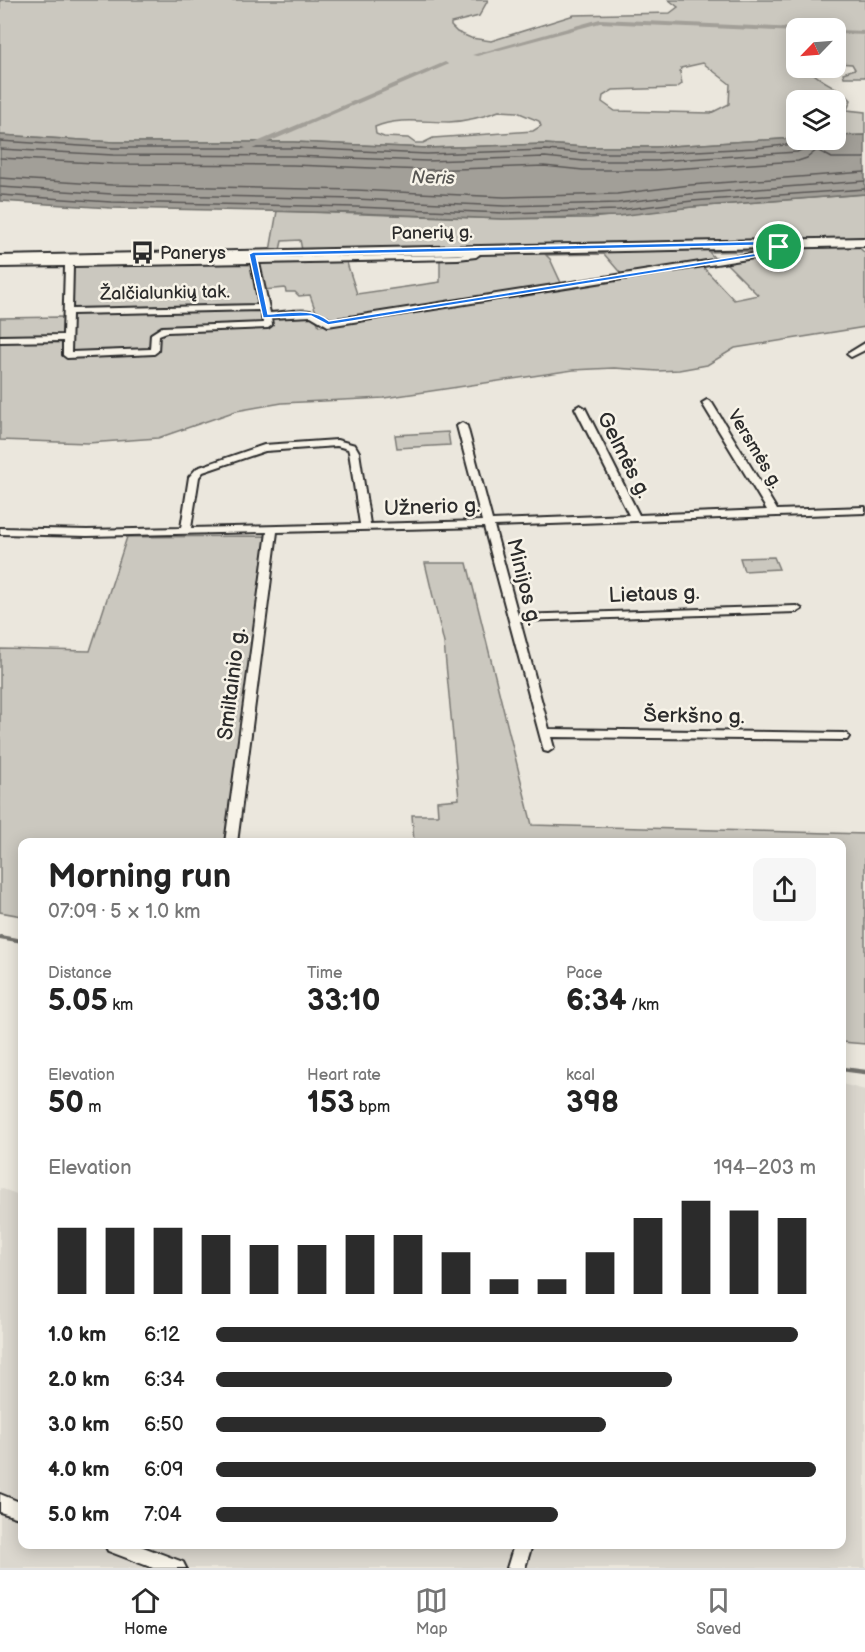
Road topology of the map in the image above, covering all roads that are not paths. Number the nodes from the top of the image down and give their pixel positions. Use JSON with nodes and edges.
{"nodes":[{"id":1,"x":865,"y":242,"type":"edge"},
{"id":2,"x":777,"y":243,"type":"junction"},
{"id":3,"x":254,"y":257,"type":"junction"},
{"id":4,"x":0,"y":260,"type":"edge"},
{"id":5,"x":69,"y":261,"type":"junction"},
{"id":6,"x":0,"y":265,"type":"edge"},
{"id":7,"x":263,"y":307,"type":"junction"},
{"id":8,"x":68,"y":312,"type":"junction"},
{"id":9,"x":266,"y":321,"type":"junction"},
{"id":10,"x":0,"y":339,"type":"edge"},
{"id":11,"x":66,"y":339,"type":"junction"},
{"id":12,"x":865,"y":346,"type":"edge"},
{"id":13,"x":850,"y":354,"type":"dead end"},
{"id":14,"x":707,"y":403,"type":"dead end"},
{"id":15,"x":580,"y":408,"type":"dead end"},
{"id":16,"x":462,"y":426,"type":"dead end"},
{"id":17,"x":865,"y":510,"type":"edge"},
{"id":18,"x":774,"y":513,"type":"junction"},
{"id":19,"x":634,"y":518,"type":"junction"},
{"id":20,"x":489,"y":524,"type":"junction"},
{"id":21,"x":365,"y":527,"type":"junction"},
{"id":22,"x":272,"y":529,"type":"junction"},
{"id":23,"x":186,"y":530,"type":"junction"},
{"id":24,"x":0,"y":531,"type":"edge"},
{"id":25,"x":797,"y":609,"type":"dead end"},
{"id":26,"x":513,"y":618,"type":"junction"},
{"id":27,"x":544,"y":733,"type":"junction"},
{"id":28,"x":843,"y":737,"type":"dead end"},
{"id":29,"x":548,"y":748,"type":"dead end"},
{"id":30,"x":232,"y":838,"type":"edge"},
{"id":31,"x":0,"y":1503,"type":"edge"},
{"id":32,"x":18,"y":1510,"type":"edge"},
{"id":33,"x":125,"y":1549,"type":"edge"},
{"id":34,"x":522,"y":1549,"type":"edge"},
{"id":35,"x":177,"y":1568,"type":"edge"},
{"id":36,"x":516,"y":1568,"type":"edge"}],
"edges":[{"from":1,"to":2,"type":"main road","name":"Panerių g."},
{"from":2,"to":3,"type":"main road","name":"Panerių g."},
{"from":2,"to":9,"type":"street"},
{"from":3,"to":5,"type":"main road","name":"Panerių g."},
{"from":3,"to":7,"type":"street"},
{"from":4,"to":5,"type":"main road","name":"Panerių g."},
{"from":5,"to":6,"type":"street"},
{"from":5,"to":8,"type":"street"},
{"from":7,"to":8,"type":"street","name":"Žalčialunkių tak."},
{"from":7,"to":9,"type":"street"},
{"from":8,"to":11,"type":"street"},
{"from":9,"to":11,"type":"street"},
{"from":10,"to":11,"type":"street"},
{"from":12,"to":13,"type":"street"},
{"from":14,"to":18,"type":"street","name":"Versmės g."},
{"from":15,"to":19,"type":"street","name":"Gelmės g."},
{"from":16,"to":20,"type":"street","name":"Minijos g."},
{"from":17,"to":18,"type":"street","name":"Užnerio g."},
{"from":18,"to":19,"type":"street","name":"Užnerio g."},
{"from":19,"to":20,"type":"street","name":"Užnerio g."},
{"from":20,"to":21,"type":"street","name":"Užnerio g."},
{"from":20,"to":26,"type":"street","name":"Minijos g."},
{"from":21,"to":22,"type":"street","name":"Užnerio g."},
{"from":21,"to":23,"type":"street"},
{"from":22,"to":23,"type":"street","name":"Užnerio g."},
{"from":22,"to":30,"type":"street","name":"Smiltainio g."},
{"from":23,"to":24,"type":"street","name":"Užnerio g."},
{"from":25,"to":26,"type":"street","name":"Lietaus g."},
{"from":26,"to":27,"type":"street","name":"Minijos g."},
{"from":27,"to":28,"type":"street","name":"Šerkšno g."},
{"from":27,"to":29,"type":"street","name":"Minijos g."},
{"from":31,"to":32,"type":"street"},
{"from":33,"to":35,"type":"street"},
{"from":34,"to":36,"type":"street"}]}
